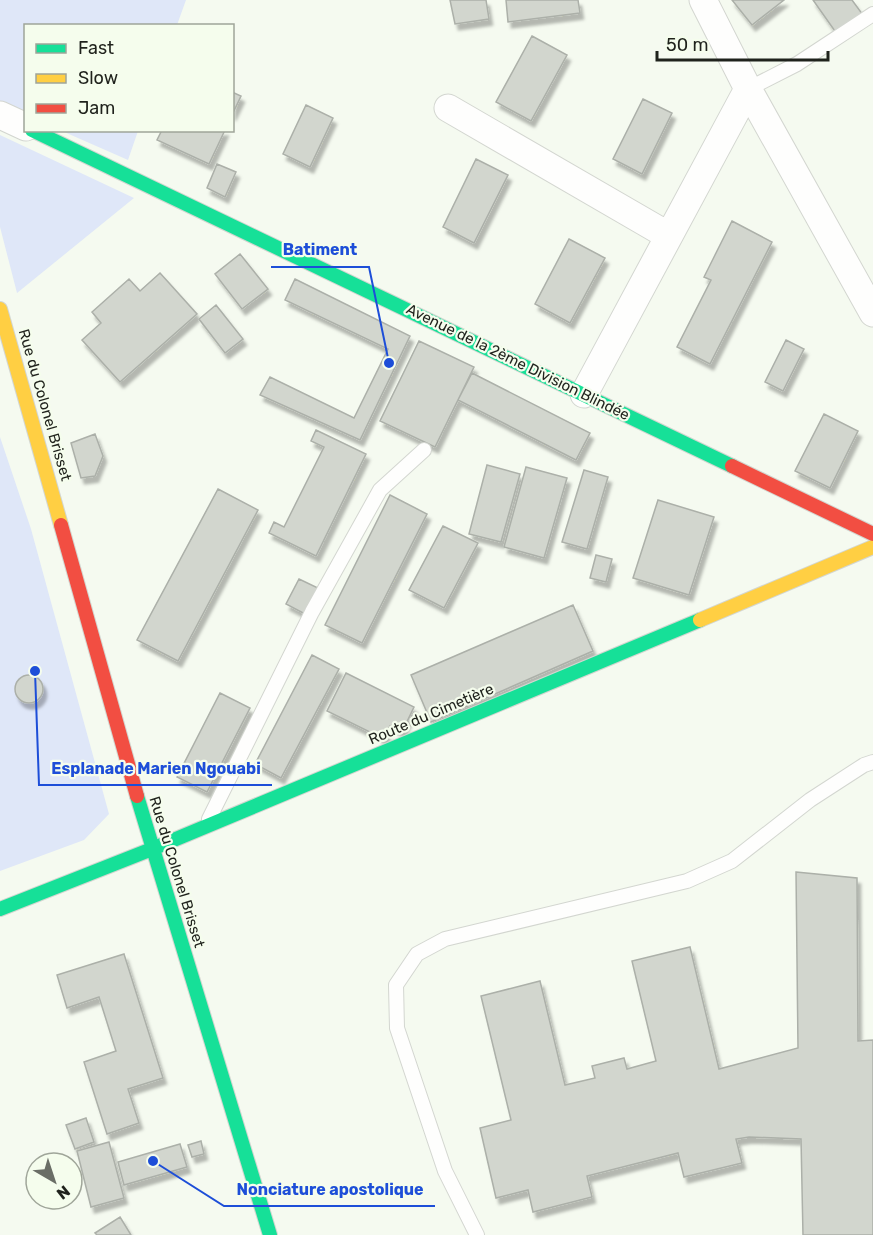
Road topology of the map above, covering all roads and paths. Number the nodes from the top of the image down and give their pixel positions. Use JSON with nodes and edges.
{"nodes":[{"id":1,"x":703,"y":0,"type":"edge"},
{"id":2,"x":873,"y":14,"type":"edge"},
{"id":3,"x":748,"y":88,"type":"junction"},
{"id":4,"x":448,"y":108,"type":"dead end"},
{"id":5,"x":0,"y":115,"type":"edge"},
{"id":6,"x":24,"y":126,"type":"edge"},
{"id":7,"x":36,"y":132,"type":"edge"},
{"id":8,"x":669,"y":236,"type":"junction"},
{"id":9,"x":0,"y":309,"type":"edge"},
{"id":10,"x":873,"y":313,"type":"edge"},
{"id":11,"x":584,"y":394,"type":"junction"},
{"id":12,"x":424,"y":450,"type":"dead end"},
{"id":13,"x":873,"y":534,"type":"edge"},
{"id":14,"x":873,"y":547,"type":"edge"},
{"id":15,"x":873,"y":762,"type":"edge"},
{"id":16,"x":205,"y":827,"type":"junction"},
{"id":17,"x":152,"y":849,"type":"junction"},
{"id":18,"x":0,"y":909,"type":"edge"},
{"id":19,"x":270,"y":1235,"type":"edge"},
{"id":20,"x":477,"y":1235,"type":"edge"}],
"edges":[{"from":1,"to":3,"type":"street"},
{"from":2,"to":3,"type":"lane"},
{"from":3,"to":8,"type":"street"},
{"from":3,"to":10,"type":"street"},
{"from":4,"to":8,"type":"street"},
{"from":5,"to":6,"type":"street"},
{"from":7,"to":11,"type":"street","name":"Avenue de la 2ème Division Blindée"},
{"from":8,"to":11,"type":"street"},
{"from":9,"to":17,"type":"street","name":"Rue du Colonel Brisset"},
{"from":11,"to":13,"type":"street","name":"Avenue de la 2ème Division Blindée"},
{"from":12,"to":16,"type":"lane"},
{"from":14,"to":16,"type":"street","name":"Route du Cimetière"},
{"from":15,"to":20,"type":"lane"},
{"from":16,"to":17,"type":"street","name":"Route du Cimetière"},
{"from":17,"to":18,"type":"street","name":"Route du Cimetière"},
{"from":17,"to":19,"type":"street","name":"Rue du Colonel Brisset"}]}
